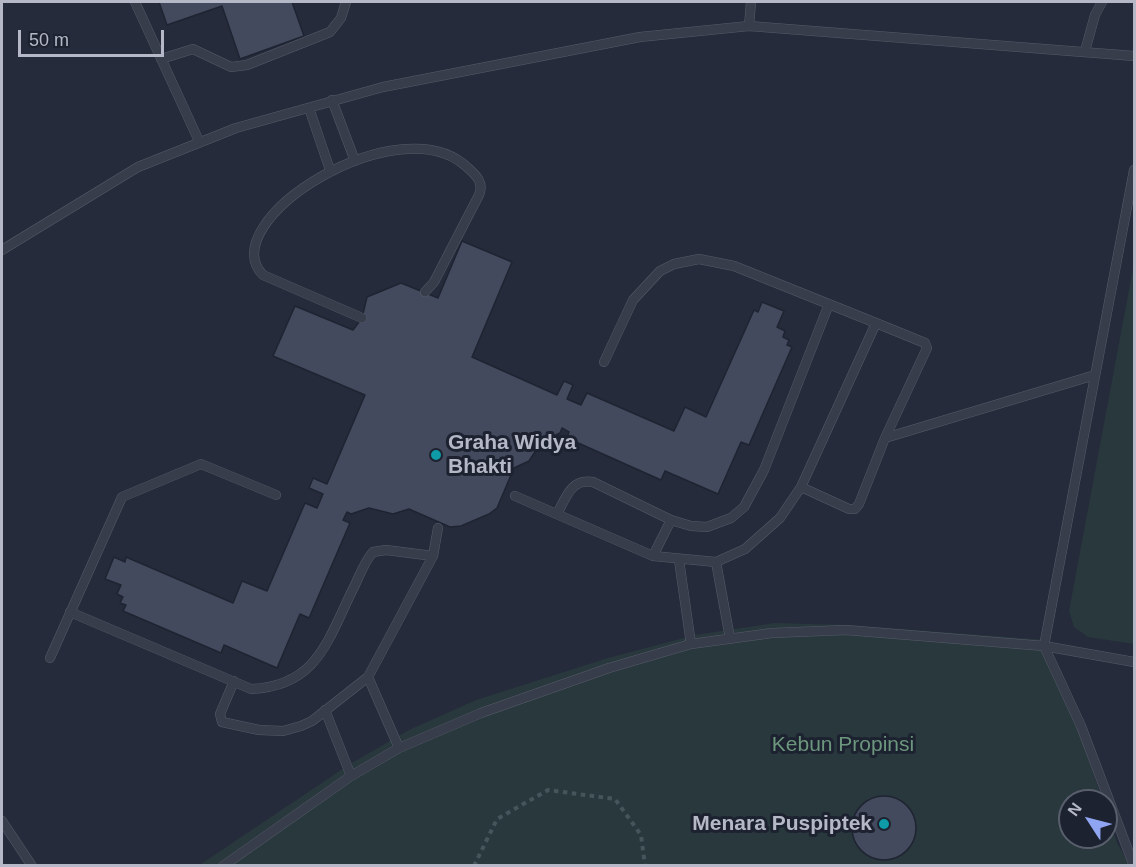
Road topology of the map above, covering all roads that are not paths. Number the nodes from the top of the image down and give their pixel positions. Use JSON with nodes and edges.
{"nodes":[{"id":1,"x":135,"y":2,"type":"edge"},
{"id":2,"x":346,"y":2,"type":"edge"},
{"id":3,"x":751,"y":2,"type":"edge"},
{"id":4,"x":1102,"y":2,"type":"edge"},
{"id":5,"x":749,"y":26,"type":"junction"},
{"id":6,"x":1085,"y":51,"type":"junction"},
{"id":7,"x":1134,"y":56,"type":"edge"},
{"id":8,"x":161,"y":59,"type":"junction"},
{"id":9,"x":332,"y":100,"type":"junction"},
{"id":10,"x":309,"y":108,"type":"junction"},
{"id":11,"x":199,"y":141,"type":"junction"},
{"id":12,"x":354,"y":161,"type":"junction"},
{"id":13,"x":1134,"y":170,"type":"edge"},
{"id":14,"x":330,"y":171,"type":"junction"},
{"id":15,"x":2,"y":250,"type":"edge"},
{"id":16,"x":424,"y":292,"type":"dead end"},
{"id":17,"x":829,"y":304,"type":"junction"},
{"id":18,"x":362,"y":318,"type":"dead end"},
{"id":19,"x":876,"y":323,"type":"junction"},
{"id":20,"x":604,"y":362,"type":"dead end"},
{"id":21,"x":1095,"y":375,"type":"junction"},
{"id":22,"x":885,"y":438,"type":"junction"},
{"id":23,"x":801,"y":487,"type":"junction"},
{"id":24,"x":276,"y":495,"type":"dead end"},
{"id":25,"x":515,"y":496,"type":"dead end"},
{"id":26,"x":557,"y":514,"type":"junction"},
{"id":27,"x":671,"y":520,"type":"junction"},
{"id":28,"x":438,"y":528,"type":"dead end"},
{"id":29,"x":433,"y":556,"type":"junction"},
{"id":30,"x":653,"y":556,"type":"junction"},
{"id":31,"x":679,"y":560,"type":"junction"},
{"id":32,"x":716,"y":562,"type":"junction"},
{"id":33,"x":70,"y":612,"type":"junction"},
{"id":34,"x":730,"y":638,"type":"junction"},
{"id":35,"x":691,"y":644,"type":"junction"},
{"id":36,"x":1044,"y":646,"type":"junction"},
{"id":37,"x":50,"y":658,"type":"dead end"},
{"id":38,"x":1134,"y":662,"type":"edge"},
{"id":39,"x":368,"y":677,"type":"junction"},
{"id":40,"x":234,"y":681,"type":"junction"},
{"id":41,"x":326,"y":710,"type":"junction"},
{"id":42,"x":399,"y":748,"type":"junction"},
{"id":43,"x":351,"y":776,"type":"junction"},
{"id":44,"x":2,"y":821,"type":"edge"},
{"id":45,"x":32,"y":866,"type":"edge"},
{"id":46,"x":223,"y":866,"type":"edge"},
{"id":47,"x":1134,"y":866,"type":"edge"}],
"edges":[{"from":1,"to":8,"type":"lane"},
{"from":2,"to":8,"type":"lane"},
{"from":3,"to":5,"type":"lane"},
{"from":4,"to":6,"type":"lane"},
{"from":5,"to":6,"type":"lane"},
{"from":5,"to":9,"type":"lane"},
{"from":6,"to":7,"type":"lane"},
{"from":8,"to":11,"type":"lane"},
{"from":9,"to":10,"type":"lane"},
{"from":9,"to":12,"type":"lane"},
{"from":10,"to":11,"type":"lane"},
{"from":10,"to":14,"type":"lane"},
{"from":11,"to":15,"type":"lane"},
{"from":12,"to":14,"type":"lane"},
{"from":12,"to":16,"type":"lane"},
{"from":13,"to":21,"type":"lane"},
{"from":14,"to":18,"type":"lane"},
{"from":17,"to":19,"type":"lane"},
{"from":17,"to":20,"type":"lane"},
{"from":17,"to":27,"type":"lane"},
{"from":19,"to":22,"type":"lane"},
{"from":19,"to":23,"type":"lane"},
{"from":21,"to":22,"type":"lane"},
{"from":21,"to":36,"type":"lane"},
{"from":22,"to":23,"type":"lane"},
{"from":23,"to":32,"type":"lane"},
{"from":24,"to":33,"type":"lane"},
{"from":25,"to":26,"type":"lane"},
{"from":26,"to":27,"type":"lane"},
{"from":26,"to":30,"type":"lane"},
{"from":27,"to":30,"type":"lane"},
{"from":28,"to":29,"type":"lane"},
{"from":29,"to":39,"type":"lane"},
{"from":29,"to":40,"type":"lane"},
{"from":30,"to":31,"type":"lane"},
{"from":31,"to":32,"type":"lane"},
{"from":31,"to":35,"type":"lane"},
{"from":32,"to":34,"type":"lane"},
{"from":33,"to":37,"type":"lane"},
{"from":33,"to":40,"type":"lane"},
{"from":34,"to":35,"type":"lane"},
{"from":34,"to":36,"type":"lane"},
{"from":35,"to":42,"type":"lane"},
{"from":36,"to":38,"type":"lane"},
{"from":36,"to":47,"type":"lane"},
{"from":39,"to":41,"type":"lane"},
{"from":39,"to":42,"type":"lane"},
{"from":40,"to":41,"type":"lane"},
{"from":41,"to":43,"type":"lane"},
{"from":42,"to":43,"type":"lane"},
{"from":43,"to":46,"type":"lane"},
{"from":44,"to":45,"type":"lane"}]}
